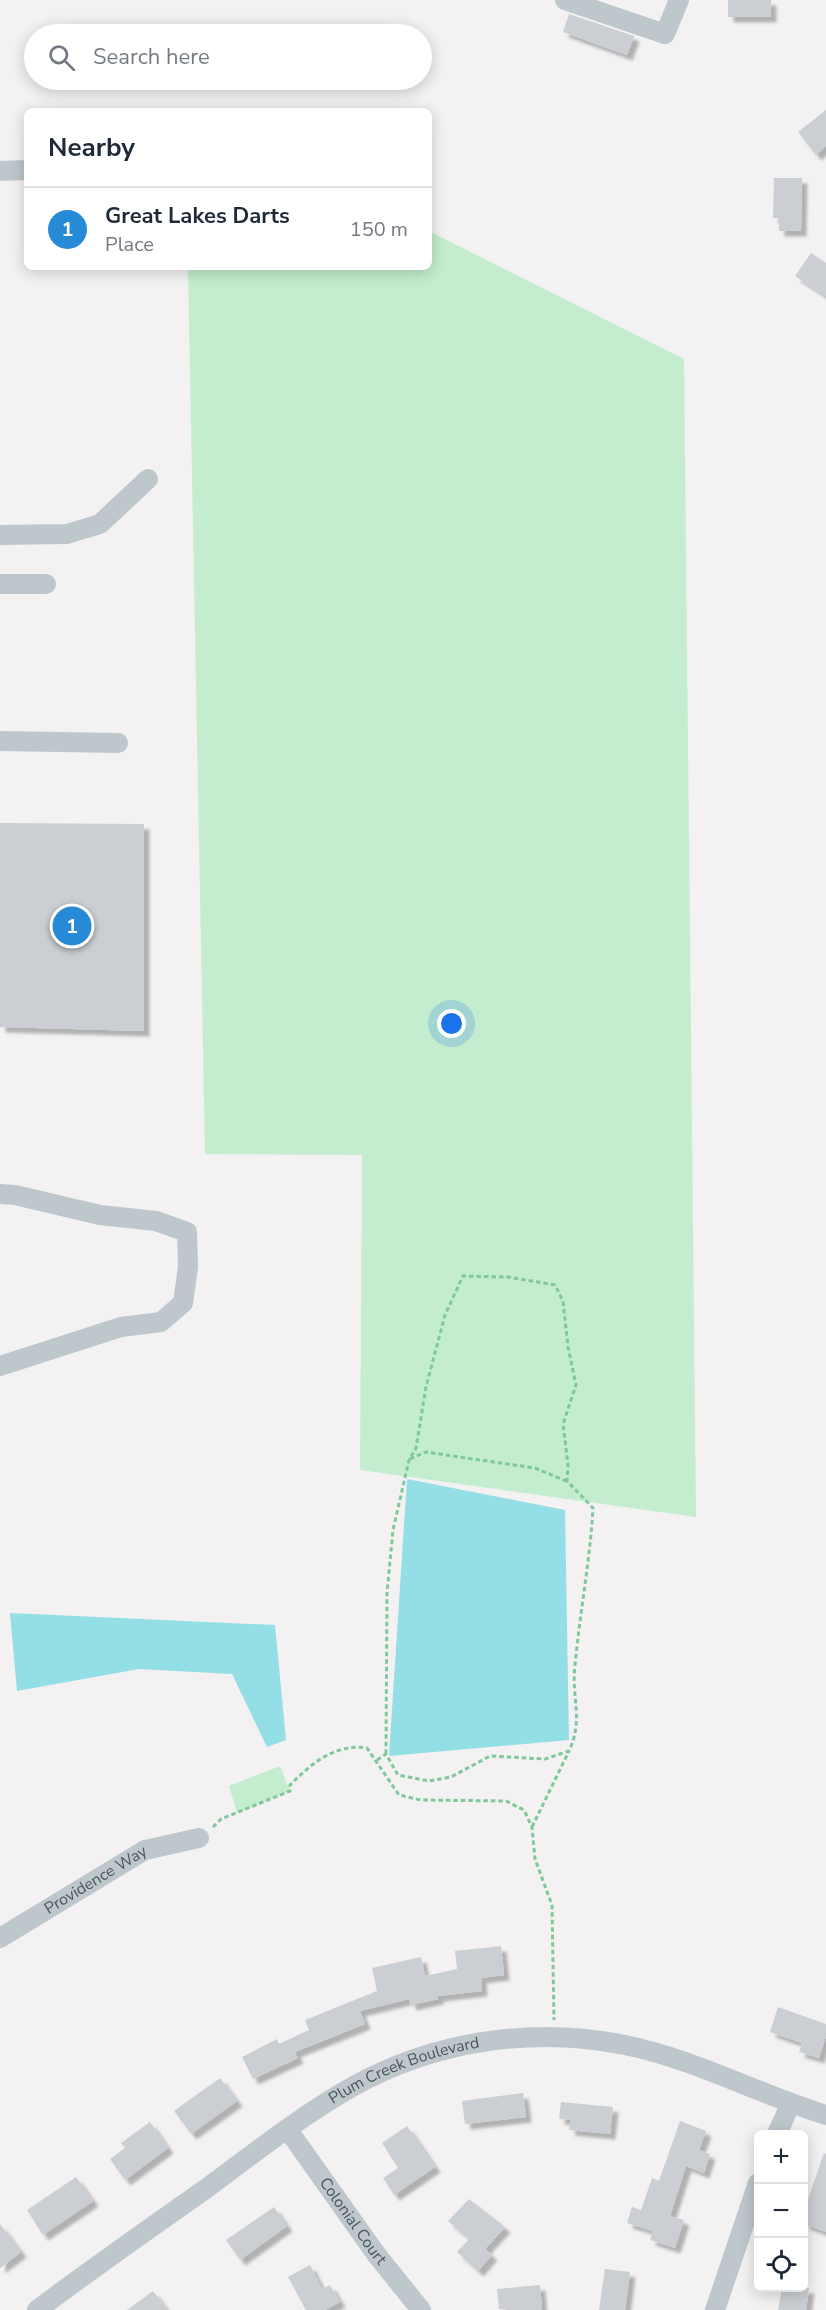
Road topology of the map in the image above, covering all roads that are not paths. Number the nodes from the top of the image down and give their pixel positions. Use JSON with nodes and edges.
{"nodes":[{"id":1,"x":564,"y":0,"type":"edge"},
{"id":2,"x":679,"y":0,"type":"edge"},
{"id":3,"x":0,"y":171,"type":"edge"},
{"id":4,"x":24,"y":171,"type":"edge"},
{"id":5,"x":148,"y":479,"type":"dead end"},
{"id":6,"x":0,"y":535,"type":"edge"},
{"id":7,"x":0,"y":584,"type":"edge"},
{"id":8,"x":46,"y":584,"type":"dead end"},
{"id":9,"x":0,"y":741,"type":"edge"},
{"id":10,"x":118,"y":743,"type":"dead end"},
{"id":11,"x":0,"y":1194,"type":"edge"},
{"id":12,"x":0,"y":1365,"type":"edge"},
{"id":13,"x":199,"y":1838,"type":"road end"},
{"id":14,"x":0,"y":1938,"type":"edge"},
{"id":15,"x":790,"y":2105,"type":"junction"},
{"id":16,"x":826,"y":2115,"type":"edge"},
{"id":17,"x":288,"y":2130,"type":"junction"},
{"id":18,"x":779,"y":2130,"type":"edge"},
{"id":19,"x":759,"y":2184,"type":"edge"},
{"id":20,"x":38,"y":2310,"type":"edge"},
{"id":21,"x":421,"y":2310,"type":"edge"},
{"id":22,"x":715,"y":2310,"type":"edge"}],
"edges":[{"from":1,"to":2,"type":"street"},
{"from":3,"to":4,"type":"street"},
{"from":5,"to":6,"type":"street"},
{"from":7,"to":8,"type":"street"},
{"from":9,"to":10,"type":"street"},
{"from":11,"to":12,"type":"street"},
{"from":13,"to":14,"type":"street","name":"Providence Way"},
{"from":15,"to":16,"type":"street","name":"Plum Creek Boulevard"},
{"from":15,"to":17,"type":"street","name":"Plum Creek Boulevard"},
{"from":15,"to":18,"type":"street"},
{"from":17,"to":20,"type":"street","name":"Plum Creek Boulevard"},
{"from":17,"to":21,"type":"street","name":"Colonial Court"},
{"from":19,"to":22,"type":"street"}]}
